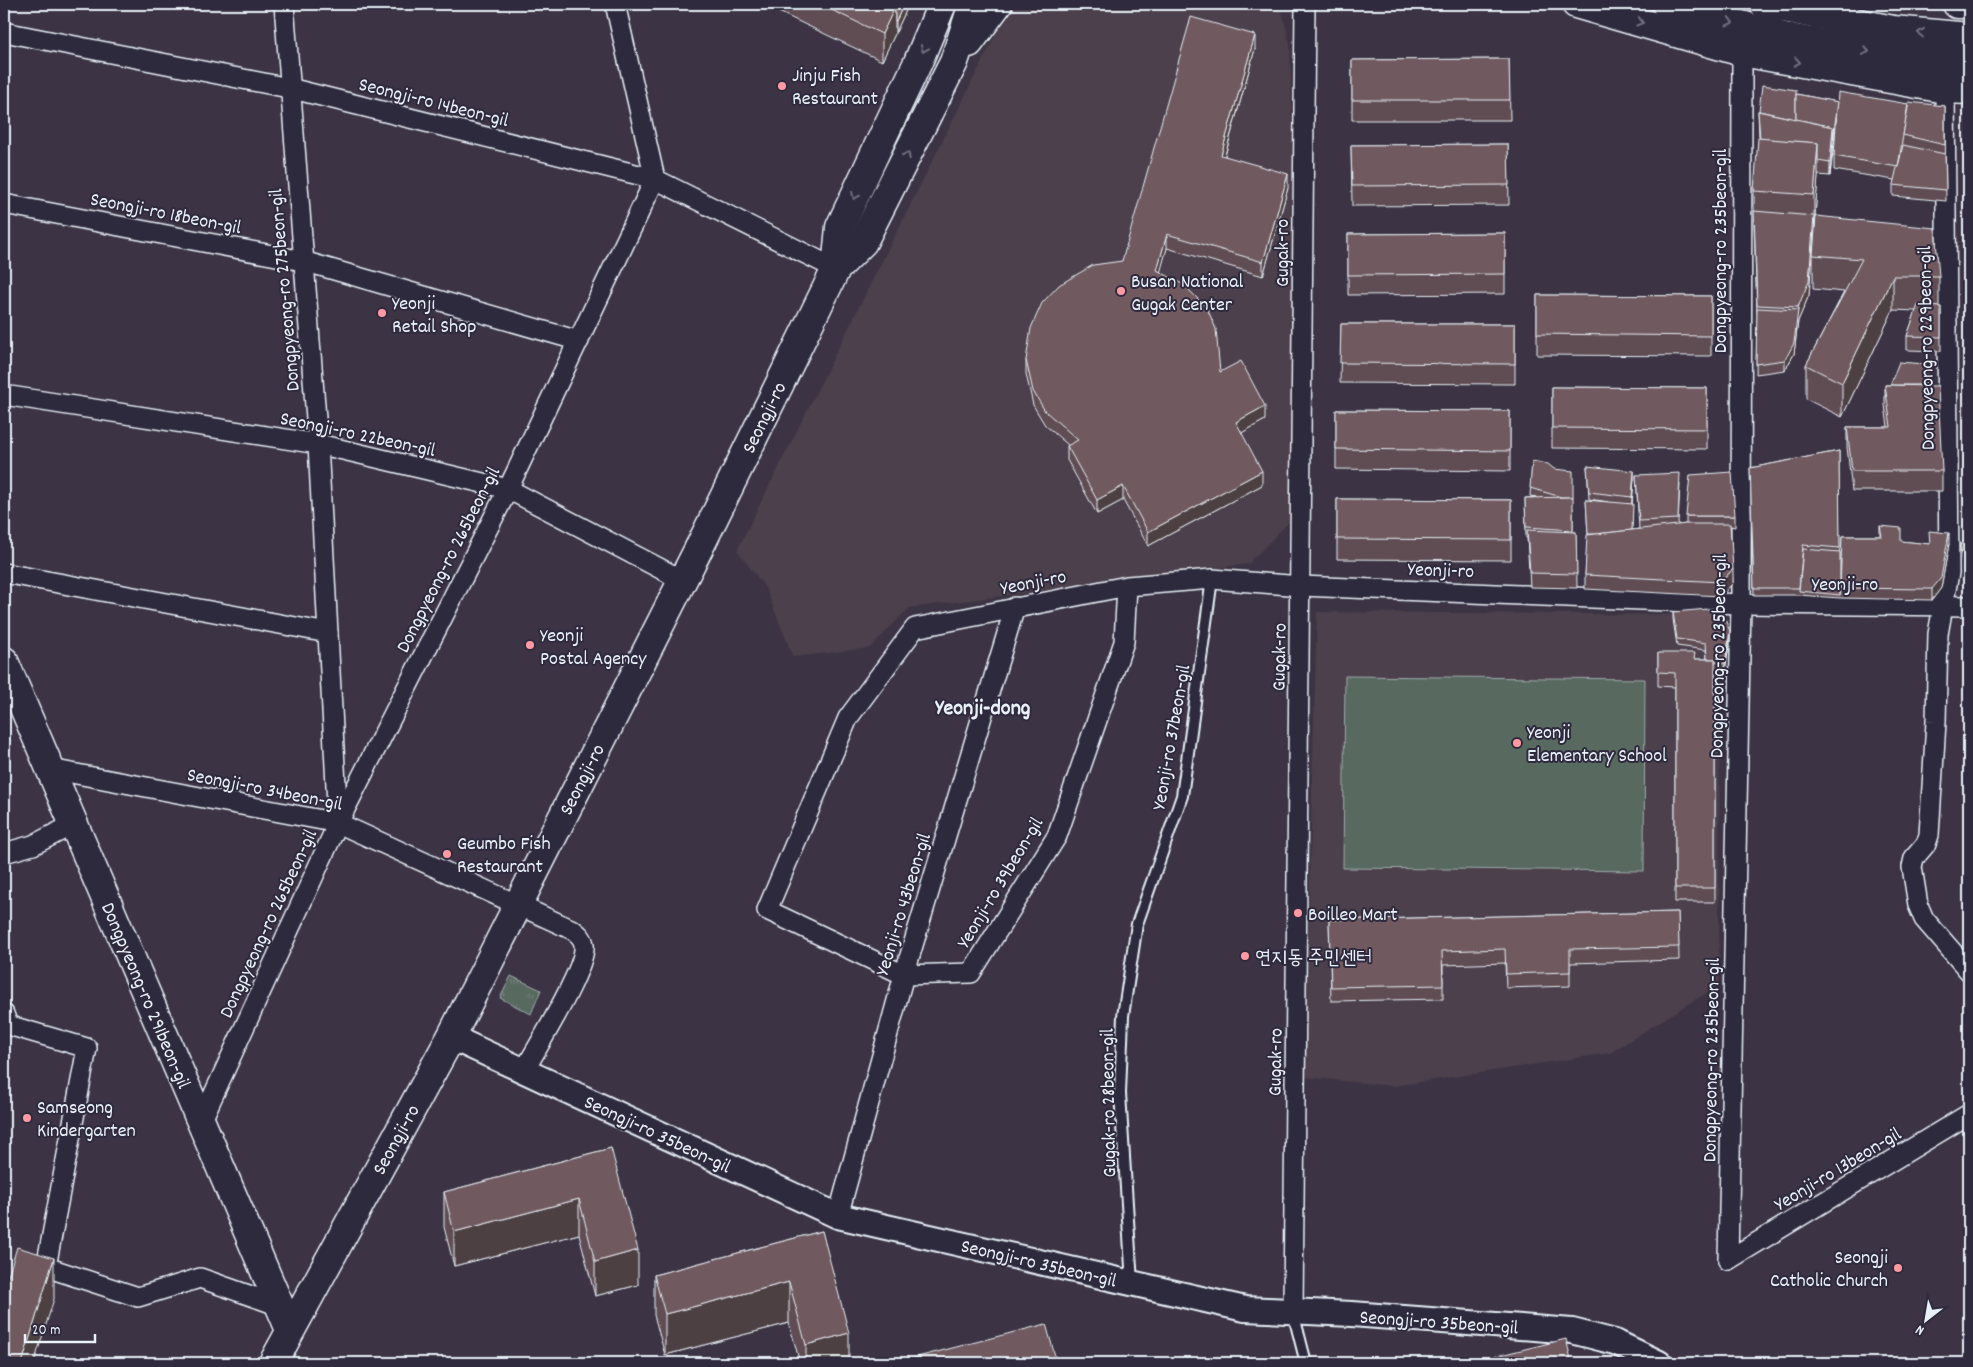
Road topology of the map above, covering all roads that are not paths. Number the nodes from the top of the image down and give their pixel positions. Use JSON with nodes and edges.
{"nodes":[{"id":1,"x":284,"y":4,"type":"edge"},
{"id":2,"x":942,"y":4,"type":"edge"},
{"id":3,"x":973,"y":4,"type":"edge"},
{"id":4,"x":998,"y":4,"type":"edge"},
{"id":5,"x":1305,"y":4,"type":"edge"},
{"id":6,"x":1576,"y":4,"type":"edge"},
{"id":7,"x":1666,"y":4,"type":"edge"},
{"id":8,"x":1957,"y":4,"type":"edge"},
{"id":9,"x":1969,"y":4,"type":"edge"},
{"id":10,"x":612,"y":5,"type":"edge"},
{"id":11,"x":1776,"y":7,"type":"edge"},
{"id":12,"x":4,"y":32,"type":"edge"},
{"id":13,"x":1969,"y":37,"type":"edge"},
{"id":14,"x":1742,"y":52,"type":"junction"},
{"id":15,"x":954,"y":62,"type":"junction"},
{"id":16,"x":1969,"y":64,"type":"edge"},
{"id":17,"x":289,"y":88,"type":"junction"},
{"id":18,"x":1957,"y":89,"type":"edge"},
{"id":19,"x":655,"y":179,"type":"junction"},
{"id":20,"x":4,"y":204,"type":"edge"},
{"id":21,"x":303,"y":261,"type":"junction"},
{"id":22,"x":836,"y":269,"type":"junction"},
{"id":23,"x":579,"y":341,"type":"junction"},
{"id":24,"x":4,"y":395,"type":"edge"},
{"id":25,"x":318,"y":444,"type":"junction"},
{"id":26,"x":508,"y":489,"type":"junction"},
{"id":27,"x":4,"y":573,"type":"edge"},
{"id":28,"x":1212,"y":579,"type":"junction"},
{"id":29,"x":682,"y":580,"type":"junction"},
{"id":30,"x":1127,"y":586,"type":"junction"},
{"id":31,"x":1301,"y":586,"type":"junction"},
{"id":32,"x":1741,"y":604,"type":"junction"},
{"id":33,"x":1015,"y":606,"type":"junction"},
{"id":34,"x":1944,"y":606,"type":"junction"},
{"id":35,"x":1969,"y":606,"type":"edge"},
{"id":36,"x":915,"y":628,"type":"joint"},
{"id":37,"x":328,"y":633,"type":"junction"},
{"id":38,"x":4,"y":661,"type":"edge"},
{"id":39,"x":50,"y":769,"type":"junction"},
{"id":40,"x":338,"y":823,"type":"junction"},
{"id":41,"x":74,"y":824,"type":"junction"},
{"id":42,"x":4,"y":853,"type":"edge"},
{"id":43,"x":516,"y":906,"type":"junction"},
{"id":44,"x":1137,"y":924,"type":"joint"},
{"id":45,"x":1969,"y":971,"type":"edge"},
{"id":46,"x":904,"y":975,"type":"junction"},
{"id":47,"x":4,"y":1014,"type":"edge"},
{"id":48,"x":452,"y":1037,"type":"junction"},
{"id":49,"x":524,"y":1071,"type":"junction"},
{"id":50,"x":1969,"y":1114,"type":"edge"},
{"id":51,"x":201,"y":1122,"type":"junction"},
{"id":52,"x":838,"y":1216,"type":"junction"},
{"id":53,"x":1728,"y":1260,"type":"joint"},
{"id":54,"x":1132,"y":1283,"type":"junction"},
{"id":55,"x":1293,"y":1312,"type":"junction"},
{"id":56,"x":285,"y":1318,"type":"junction"},
{"id":57,"x":274,"y":1363,"type":"edge"},
{"id":58,"x":1306,"y":1363,"type":"edge"},
{"id":59,"x":1659,"y":1363,"type":"edge"}],
"edges":[{"from":1,"to":17,"type":"street","name":"Dongpyeong-ro 275beon-gil"},
{"from":2,"to":22,"type":"main road","name":"Seongji-ro","one_way":true},
{"from":3,"to":15,"type":"main road","name":"Seongji-ro"},
{"from":4,"to":15,"type":"main road","name":"Seongji-ro"},
{"from":5,"to":31,"type":"street","name":"Gugak-ro"},
{"from":6,"to":14,"type":"main road","one_way":true},
{"from":7,"to":16,"type":"main road","one_way":true},
{"from":8,"to":9,"type":"main road"},
{"from":10,"to":19,"type":"street"},
{"from":13,"to":11,"type":"main road","one_way":true},
{"from":12,"to":17,"type":"street","name":"Seongji-ro 14beon-gil"},
{"from":14,"to":18,"type":"main road","one_way":true},
{"from":14,"to":32,"type":"street","name":"Dongpyeong-ro 235beon-gil"},
{"from":22,"to":15,"type":"main road","name":"Seongji-ro","one_way":true},
{"from":17,"to":19,"type":"street","name":"Seongji-ro 14beon-gil"},
{"from":17,"to":21,"type":"street","name":"Dongpyeong-ro 275beon-gil"},
{"from":18,"to":34,"type":"street","name":"Dongpyeong-ro 229beon-gil"},
{"from":19,"to":22,"type":"street","name":"Seongji-ro 14beon-gil"},
{"from":19,"to":23,"type":"street","name":"Dongpyeong-ro 265beon-gil"},
{"from":20,"to":21,"type":"street","name":"Seongji-ro 18beon-gil"},
{"from":21,"to":23,"type":"street","name":"Seongji-ro 18beon-gil"},
{"from":21,"to":25,"type":"street","name":"Dongpyeong-ro 275beon-gil"},
{"from":22,"to":29,"type":"main road","name":"Seongji-ro"},
{"from":23,"to":26,"type":"street","name":"Dongpyeong-ro 265beon-gil"},
{"from":24,"to":25,"type":"street","name":"Seongji-ro 22beon-gil"},
{"from":25,"to":26,"type":"street","name":"Seongji-ro 22beon-gil"},
{"from":25,"to":37,"type":"street","name":"Dongpyeong-ro 275beon-gil"},
{"from":26,"to":29,"type":"street","name":"Seongji-ro 22beon-gil"},
{"from":26,"to":40,"type":"street","name":"Dongpyeong-ro 265beon-gil"},
{"from":27,"to":37,"type":"street"},
{"from":28,"to":30,"type":"street","name":"Yeonji-ro"},
{"from":28,"to":31,"type":"street","name":"Yeonji-ro"},
{"from":28,"to":44,"type":"lane","name":"Yeonji-ro 37beon-gil"},
{"from":29,"to":43,"type":"main road","name":"Seongji-ro"},
{"from":30,"to":33,"type":"street","name":"Yeonji-ro"},
{"from":30,"to":46,"type":"street","name":"Yeonji-ro 39beon-gil"},
{"from":31,"to":32,"type":"street","name":"Yeonji-ro"},
{"from":31,"to":55,"type":"street","name":"Gugak-ro"},
{"from":32,"to":34,"type":"street","name":"Yeonji-ro"},
{"from":32,"to":53,"type":"street","name":"Dongpyeong-ro 235beon-gil"},
{"from":33,"to":36,"type":"street","name":"Yeonji-ro"},
{"from":33,"to":46,"type":"street","name":"Yeonji-ro 43beon-gil"},
{"from":34,"to":35,"type":"street","name":"Yeonji-ro"},
{"from":34,"to":45,"type":"street","name":"Dongpyeong-ro 229beon-gil"},
{"from":36,"to":46,"type":"street","name":"Yeonji-ro 39beon-gil"},
{"from":37,"to":40,"type":"street","name":"Dongpyeong-ro 275beon-gil"},
{"from":38,"to":39,"type":"main road","name":"Dongpyeong-ro 291beon-gil"},
{"from":39,"to":40,"type":"street","name":"Seongji-ro 34beon-gil"},
{"from":39,"to":41,"type":"main road","name":"Dongpyeong-ro 291beon-gil"},
{"from":40,"to":43,"type":"street","name":"Seongji-ro 34beon-gil"},
{"from":40,"to":51,"type":"street","name":"Dongpyeong-ro 265beon-gil"},
{"from":41,"to":42,"type":"street"},
{"from":41,"to":51,"type":"main road","name":"Dongpyeong-ro 291beon-gil"},
{"from":43,"to":48,"type":"main road","name":"Seongji-ro"},
{"from":43,"to":49,"type":"street","name":"Seongji-ro 34beon-gil"},
{"from":44,"to":54,"type":"lane","name":"Gugak-ro 28beon-gil"},
{"from":46,"to":52,"type":"street","name":"Yeonji-ro 43beon-gil"},
{"from":47,"to":56,"type":"street"},
{"from":48,"to":49,"type":"street","name":"Seongji-ro 35beon-gil"},
{"from":48,"to":56,"type":"main road","name":"Seongji-ro"},
{"from":49,"to":52,"type":"street","name":"Seongji-ro 35beon-gil"},
{"from":50,"to":53,"type":"street","name":"Yeonji-ro 13beon-gil"},
{"from":51,"to":56,"type":"main road","name":"Dongpyeong-ro 291beon-gil"},
{"from":52,"to":54,"type":"street","name":"Seongji-ro 35beon-gil"},
{"from":54,"to":55,"type":"street","name":"Seongji-ro 35beon-gil"},
{"from":55,"to":58,"type":"lane"},
{"from":55,"to":59,"type":"street","name":"Seongji-ro 35beon-gil"},
{"from":56,"to":57,"type":"main road","name":"Seongji-ro"}]}
